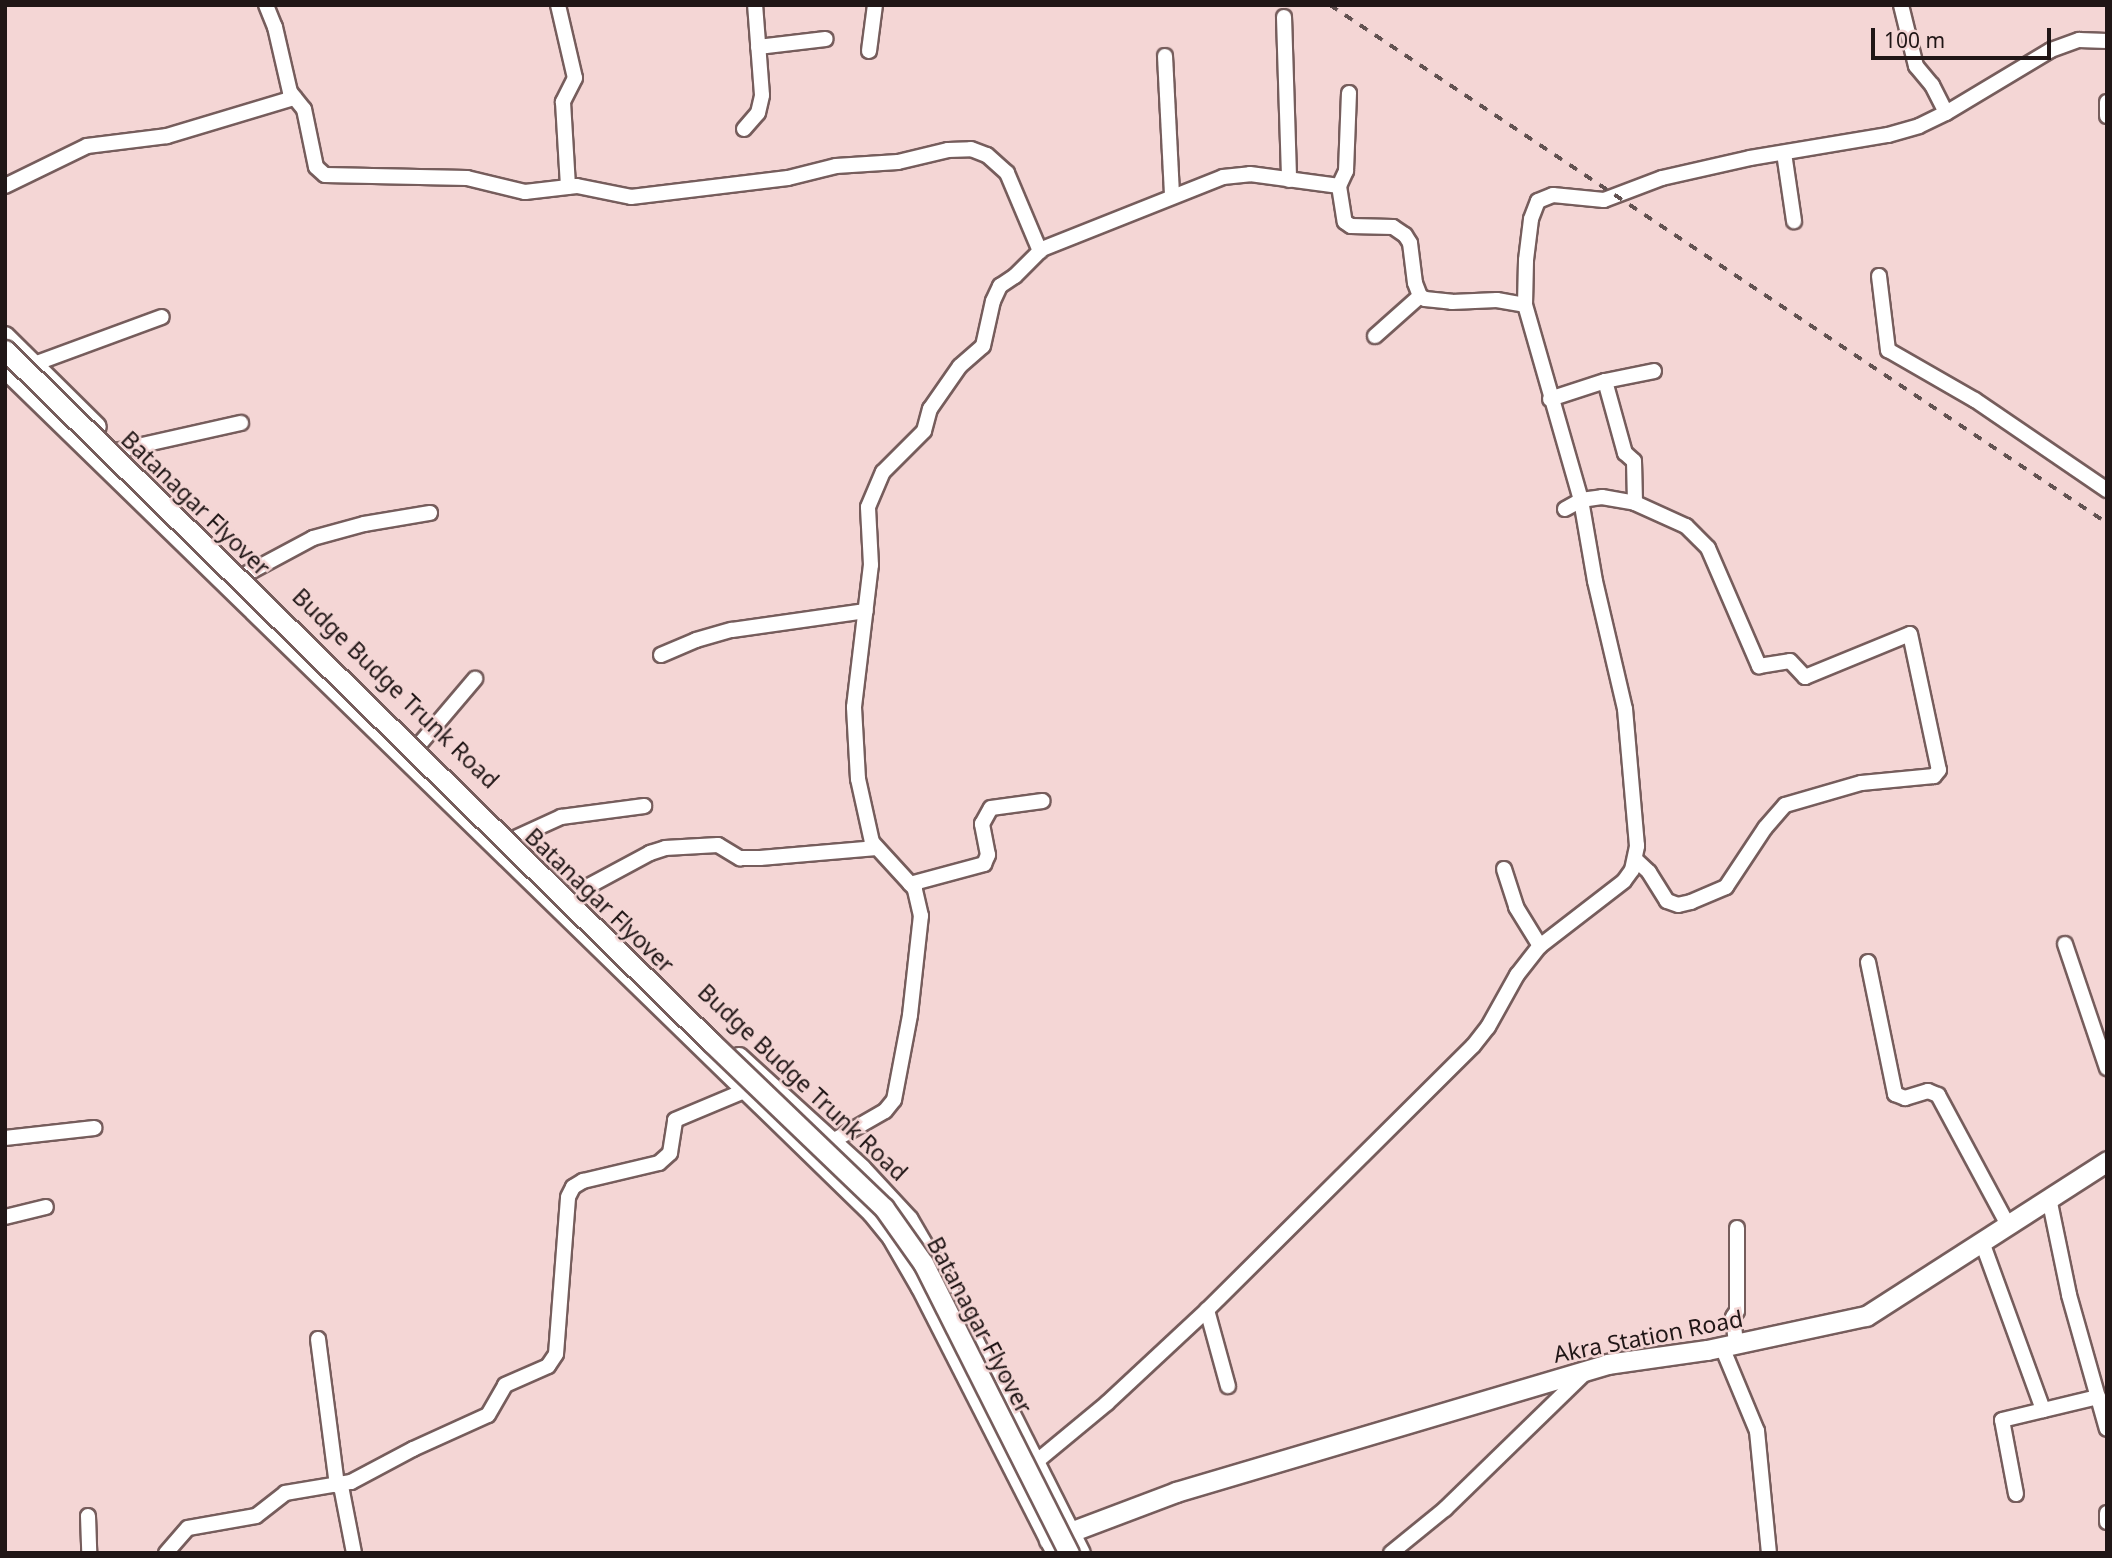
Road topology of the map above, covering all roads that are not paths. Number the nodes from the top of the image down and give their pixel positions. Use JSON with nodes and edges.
{"nodes":[{"id":1,"x":266,"y":5,"type":"edge"},
{"id":2,"x":558,"y":5,"type":"edge"},
{"id":3,"x":755,"y":5,"type":"edge"},
{"id":4,"x":875,"y":5,"type":"edge"},
{"id":5,"x":1901,"y":5,"type":"edge"},
{"id":6,"x":1284,"y":17,"type":"dead end"},
{"id":7,"x":826,"y":39,"type":"dead end"},
{"id":8,"x":2107,"y":41,"type":"edge"},
{"id":9,"x":758,"y":47,"type":"junction"},
{"id":10,"x":869,"y":51,"type":"dead end"},
{"id":11,"x":1165,"y":56,"type":"dead end"},
{"id":12,"x":1349,"y":93,"type":"dead end"},
{"id":13,"x":294,"y":98,"type":"junction"},
{"id":14,"x":2107,"y":102,"type":"edge"},
{"id":15,"x":1945,"y":113,"type":"junction"},
{"id":16,"x":2107,"y":116,"type":"edge"},
{"id":17,"x":744,"y":129,"type":"dead end"},
{"id":18,"x":1784,"y":153,"type":"junction"},
{"id":19,"x":1289,"y":180,"type":"junction"},
{"id":20,"x":5,"y":186,"type":"edge"},
{"id":21,"x":1339,"y":186,"type":"junction"},
{"id":22,"x":568,"y":187,"type":"junction"},
{"id":23,"x":1172,"y":196,"type":"junction"},
{"id":24,"x":1794,"y":221,"type":"dead end"},
{"id":25,"x":1040,"y":251,"type":"junction"},
{"id":26,"x":1879,"y":276,"type":"dead end"},
{"id":27,"x":1420,"y":296,"type":"junction"},
{"id":28,"x":1525,"y":305,"type":"junction"},
{"id":29,"x":162,"y":317,"type":"dead end"},
{"id":30,"x":5,"y":336,"type":"edge"},
{"id":31,"x":1375,"y":336,"type":"dead end"},
{"id":32,"x":5,"y":350,"type":"edge"},
{"id":33,"x":34,"y":365,"type":"junction"},
{"id":34,"x":5,"y":369,"type":"edge"},
{"id":35,"x":1654,"y":371,"type":"dead end"},
{"id":36,"x":1605,"y":380,"type":"junction"},
{"id":37,"x":1550,"y":399,"type":"junction"},
{"id":38,"x":241,"y":423,"type":"dead end"},
{"id":39,"x":120,"y":450,"type":"junction"},
{"id":40,"x":2107,"y":490,"type":"edge"},
{"id":41,"x":1581,"y":500,"type":"junction"},
{"id":42,"x":1635,"y":503,"type":"junction"},
{"id":43,"x":1565,"y":509,"type":"dead end"},
{"id":44,"x":430,"y":513,"type":"dead end"},
{"id":45,"x":246,"y":574,"type":"junction"},
{"id":46,"x":866,"y":611,"type":"junction"},
{"id":47,"x":661,"y":655,"type":"dead end"},
{"id":48,"x":475,"y":679,"type":"dead end"},
{"id":49,"x":419,"y":744,"type":"junction"},
{"id":50,"x":1043,"y":801,"type":"dead end"},
{"id":51,"x":644,"y":806,"type":"dead end"},
{"id":52,"x":515,"y":838,"type":"junction"},
{"id":53,"x":877,"y":848,"type":"junction"},
{"id":54,"x":1636,"y":859,"type":"junction"},
{"id":55,"x":1504,"y":869,"type":"dead end"},
{"id":56,"x":910,"y":884,"type":"junction"},
{"id":57,"x":572,"y":895,"type":"junction"},
{"id":58,"x":2066,"y":944,"type":"dead end"},
{"id":59,"x":1540,"y":946,"type":"junction"},
{"id":60,"x":1868,"y":962,"type":"dead end"},
{"id":61,"x":2107,"y":1068,"type":"edge"},
{"id":62,"x":744,"y":1091,"type":"junction"},
{"id":63,"x":94,"y":1128,"type":"dead end"},
{"id":64,"x":5,"y":1138,"type":"edge"},
{"id":65,"x":831,"y":1142,"type":"junction"},
{"id":66,"x":2107,"y":1161,"type":"edge"},
{"id":67,"x":2049,"y":1198,"type":"junction"},
{"id":68,"x":46,"y":1208,"type":"dead end"},
{"id":69,"x":5,"y":1217,"type":"edge"},
{"id":70,"x":2008,"y":1225,"type":"junction"},
{"id":71,"x":1737,"y":1228,"type":"dead end"},
{"id":72,"x":1982,"y":1242,"type":"junction"},
{"id":73,"x":1207,"y":1310,"type":"junction"},
{"id":74,"x":318,"y":1339,"type":"dead end"},
{"id":75,"x":1729,"y":1345,"type":"junction"},
{"id":76,"x":1589,"y":1369,"type":"junction"},
{"id":77,"x":1228,"y":1386,"type":"dead end"},
{"id":78,"x":2098,"y":1397,"type":"junction"},
{"id":79,"x":2043,"y":1410,"type":"junction"},
{"id":80,"x":2107,"y":1429,"type":"edge"},
{"id":81,"x":1040,"y":1470,"type":"junction"},
{"id":82,"x":339,"y":1486,"type":"junction"},
{"id":83,"x":1023,"y":1488,"type":"junction"},
{"id":84,"x":2016,"y":1494,"type":"dead end"},
{"id":85,"x":2107,"y":1513,"type":"edge"},
{"id":86,"x":88,"y":1516,"type":"dead end"},
{"id":87,"x":2107,"y":1522,"type":"edge"},
{"id":88,"x":1070,"y":1530,"type":"junction"},
{"id":89,"x":1053,"y":1546,"type":"edge"},
{"id":90,"x":89,"y":1553,"type":"edge"},
{"id":91,"x":166,"y":1553,"type":"edge"},
{"id":92,"x":354,"y":1553,"type":"edge"},
{"id":93,"x":1069,"y":1553,"type":"edge"},
{"id":94,"x":1081,"y":1553,"type":"edge"},
{"id":95,"x":1391,"y":1553,"type":"edge"},
{"id":96,"x":1769,"y":1553,"type":"edge"}],
"edges":[{"from":1,"to":13,"type":"street"},
{"from":2,"to":22,"type":"street"},
{"from":3,"to":9,"type":"street"},
{"from":4,"to":10,"type":"street"},
{"from":5,"to":15,"type":"street"},
{"from":6,"to":19,"type":"street"},
{"from":7,"to":9,"type":"street"},
{"from":8,"to":15,"type":"street"},
{"from":9,"to":17,"type":"street"},
{"from":11,"to":23,"type":"street"},
{"from":12,"to":21,"type":"street"},
{"from":13,"to":20,"type":"street"},
{"from":13,"to":22,"type":"street"},
{"from":14,"to":16,"type":"street"},
{"from":15,"to":18,"type":"street"},
{"from":18,"to":24,"type":"street"},
{"from":18,"to":28,"type":"street"},
{"from":19,"to":21,"type":"street"},
{"from":19,"to":23,"type":"street"},
{"from":21,"to":27,"type":"street"},
{"from":22,"to":25,"type":"street"},
{"from":23,"to":25,"type":"street"},
{"from":25,"to":46,"type":"street"},
{"from":26,"to":40,"type":"street"},
{"from":27,"to":28,"type":"street"},
{"from":27,"to":31,"type":"street"},
{"from":28,"to":37,"type":"street"},
{"from":29,"to":33,"type":"street"},
{"from":30,"to":33,"type":"street","name":"Budge Budge Trunk Road"},
{"from":32,"to":93,"type":"main road","name":"Batanagar Flyover","bridge":true},
{"from":33,"to":39,"type":"street","name":"Budge Budge Trunk Road"},
{"from":34,"to":62,"type":"street","name":"Budge Budge Trunk Road"},
{"from":35,"to":36,"type":"street"},
{"from":36,"to":37,"type":"street"},
{"from":36,"to":42,"type":"street"},
{"from":37,"to":41,"type":"street"},
{"from":38,"to":39,"type":"street"},
{"from":39,"to":45,"type":"street","name":"Budge Budge Trunk Road"},
{"from":41,"to":42,"type":"street"},
{"from":41,"to":43,"type":"street"},
{"from":41,"to":54,"type":"street"},
{"from":42,"to":54,"type":"street"},
{"from":44,"to":45,"type":"street"},
{"from":45,"to":49,"type":"street","name":"Budge Budge Trunk Road"},
{"from":46,"to":47,"type":"street"},
{"from":46,"to":53,"type":"street"},
{"from":48,"to":49,"type":"street"},
{"from":49,"to":52,"type":"street","name":"Budge Budge Trunk Road"},
{"from":50,"to":56,"type":"street"},
{"from":51,"to":52,"type":"street"},
{"from":52,"to":57,"type":"street","name":"Budge Budge Trunk Road"},
{"from":53,"to":56,"type":"street"},
{"from":53,"to":57,"type":"street"},
{"from":54,"to":59,"type":"street"},
{"from":55,"to":59,"type":"street"},
{"from":56,"to":65,"type":"street"},
{"from":57,"to":65,"type":"street","name":"Budge Budge Trunk Road"},
{"from":58,"to":61,"type":"street"},
{"from":59,"to":73,"type":"street"},
{"from":60,"to":70,"type":"street"},
{"from":62,"to":82,"type":"street"},
{"from":62,"to":83,"type":"street","name":"Budge Budge Trunk Road"},
{"from":63,"to":64,"type":"street"},
{"from":65,"to":81,"type":"street","name":"Budge Budge Trunk Road"},
{"from":66,"to":67,"type":"main road","name":"Akra Station Road"},
{"from":67,"to":70,"type":"main road","name":"Akra Station Road"},
{"from":67,"to":78,"type":"street"},
{"from":68,"to":69,"type":"street"},
{"from":70,"to":72,"type":"main road","name":"Akra Station Road"},
{"from":71,"to":75,"type":"street"},
{"from":72,"to":75,"type":"main road","name":"Akra Station Road"},
{"from":72,"to":79,"type":"street"},
{"from":73,"to":77,"type":"street"},
{"from":73,"to":81,"type":"street"},
{"from":74,"to":82,"type":"street"},
{"from":75,"to":76,"type":"main road","name":"Akra Station Road"},
{"from":75,"to":96,"type":"street"},
{"from":76,"to":88,"type":"main road","name":"Akra Station Road"},
{"from":76,"to":95,"type":"street"},
{"from":78,"to":79,"type":"street"},
{"from":78,"to":80,"type":"street"},
{"from":79,"to":84,"type":"street"},
{"from":81,"to":83,"type":"street"},
{"from":81,"to":88,"type":"street","name":"Budge Budge Trunk Road"},
{"from":82,"to":91,"type":"street"},
{"from":82,"to":92,"type":"street"},
{"from":83,"to":89,"type":"street","name":"Budge Budge Trunk Road"},
{"from":85,"to":87,"type":"street"},
{"from":86,"to":90,"type":"street"},
{"from":88,"to":89,"type":"main road","name":"Akra Station Road"},
{"from":88,"to":94,"type":"street","name":"Budge Budge Trunk Road"}]}
